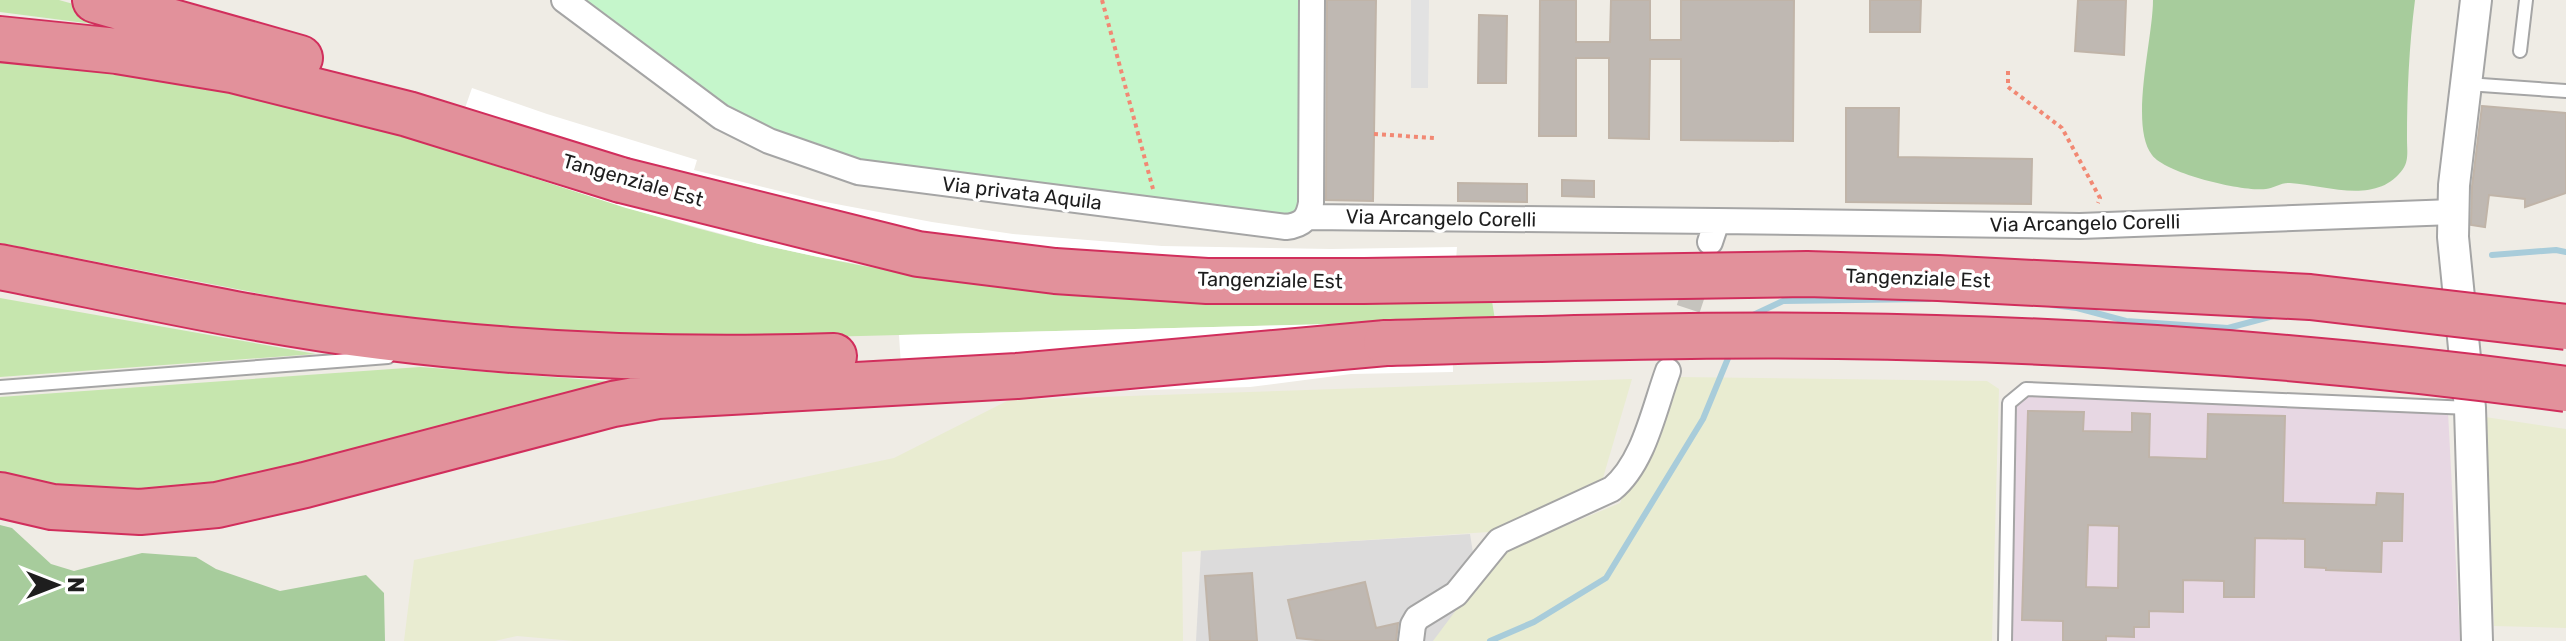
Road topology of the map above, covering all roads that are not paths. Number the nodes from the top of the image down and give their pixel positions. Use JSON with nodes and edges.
{"nodes":[{"id":1,"x":95,"y":0,"type":"edge"},
{"id":2,"x":125,"y":0,"type":"edge"},
{"id":3,"x":564,"y":0,"type":"edge"},
{"id":4,"x":1312,"y":0,"type":"edge"},
{"id":5,"x":2476,"y":0,"type":"edge"},
{"id":6,"x":2526,"y":0,"type":"edge"},
{"id":7,"x":169,"y":19,"type":"junction"},
{"id":8,"x":0,"y":39,"type":"edge"},
{"id":9,"x":2520,"y":51,"type":"dead end"},
{"id":10,"x":2467,"y":84,"type":"junction"},
{"id":11,"x":2566,"y":91,"type":"edge"},
{"id":12,"x":461,"y":119,"type":"junction"},
{"id":13,"x":2453,"y":212,"type":"junction"},
{"id":14,"x":1308,"y":217,"type":"junction"},
{"id":15,"x":0,"y":267,"type":"edge"},
{"id":16,"x":2566,"y":327,"type":"edge"},
{"id":17,"x":504,"y":349,"type":"junction"},
{"id":18,"x":427,"y":355,"type":"dead end"},
{"id":19,"x":396,"y":357,"type":"dead end"},
{"id":20,"x":901,"y":369,"type":"junction"},
{"id":21,"x":1668,"y":371,"type":"tunnel mouth"},
{"id":22,"x":0,"y":387,"type":"edge"},
{"id":23,"x":2566,"y":389,"type":"edge"},
{"id":24,"x":2470,"y":408,"type":"junction"},
{"id":25,"x":0,"y":495,"type":"edge"},
{"id":26,"x":1411,"y":641,"type":"edge"},
{"id":27,"x":2005,"y":641,"type":"edge"},
{"id":28,"x":2477,"y":641,"type":"edge"}],
"edges":[{"from":1,"to":7,"type":"highway"},
{"from":2,"to":7,"type":"highway"},
{"from":3,"to":14,"type":"street","name":"Via privata Aquila"},
{"from":4,"to":14,"type":"street"},
{"from":5,"to":10,"type":"street"},
{"from":6,"to":9,"type":"lane"},
{"from":7,"to":12,"type":"highway"},
{"from":8,"to":12,"type":"highway","name":"Tangenziale Est"},
{"from":10,"to":11,"type":"lane"},
{"from":10,"to":13,"type":"street"},
{"from":12,"to":16,"type":"highway","name":"Tangenziale Est","bridge":true},
{"from":13,"to":14,"type":"street","name":"Via Arcangelo Corelli"},
{"from":13,"to":24,"type":"street"},
{"from":15,"to":17,"type":"highway"},
{"from":17,"to":18,"type":"lane"},
{"from":17,"to":20,"type":"highway"},
{"from":19,"to":22,"type":"lane"},
{"from":20,"to":23,"type":"highway","bridge":true},
{"from":20,"to":25,"type":"highway"},
{"from":21,"to":26,"type":"street"},
{"from":24,"to":27,"type":"lane"},
{"from":24,"to":28,"type":"street"}]}
